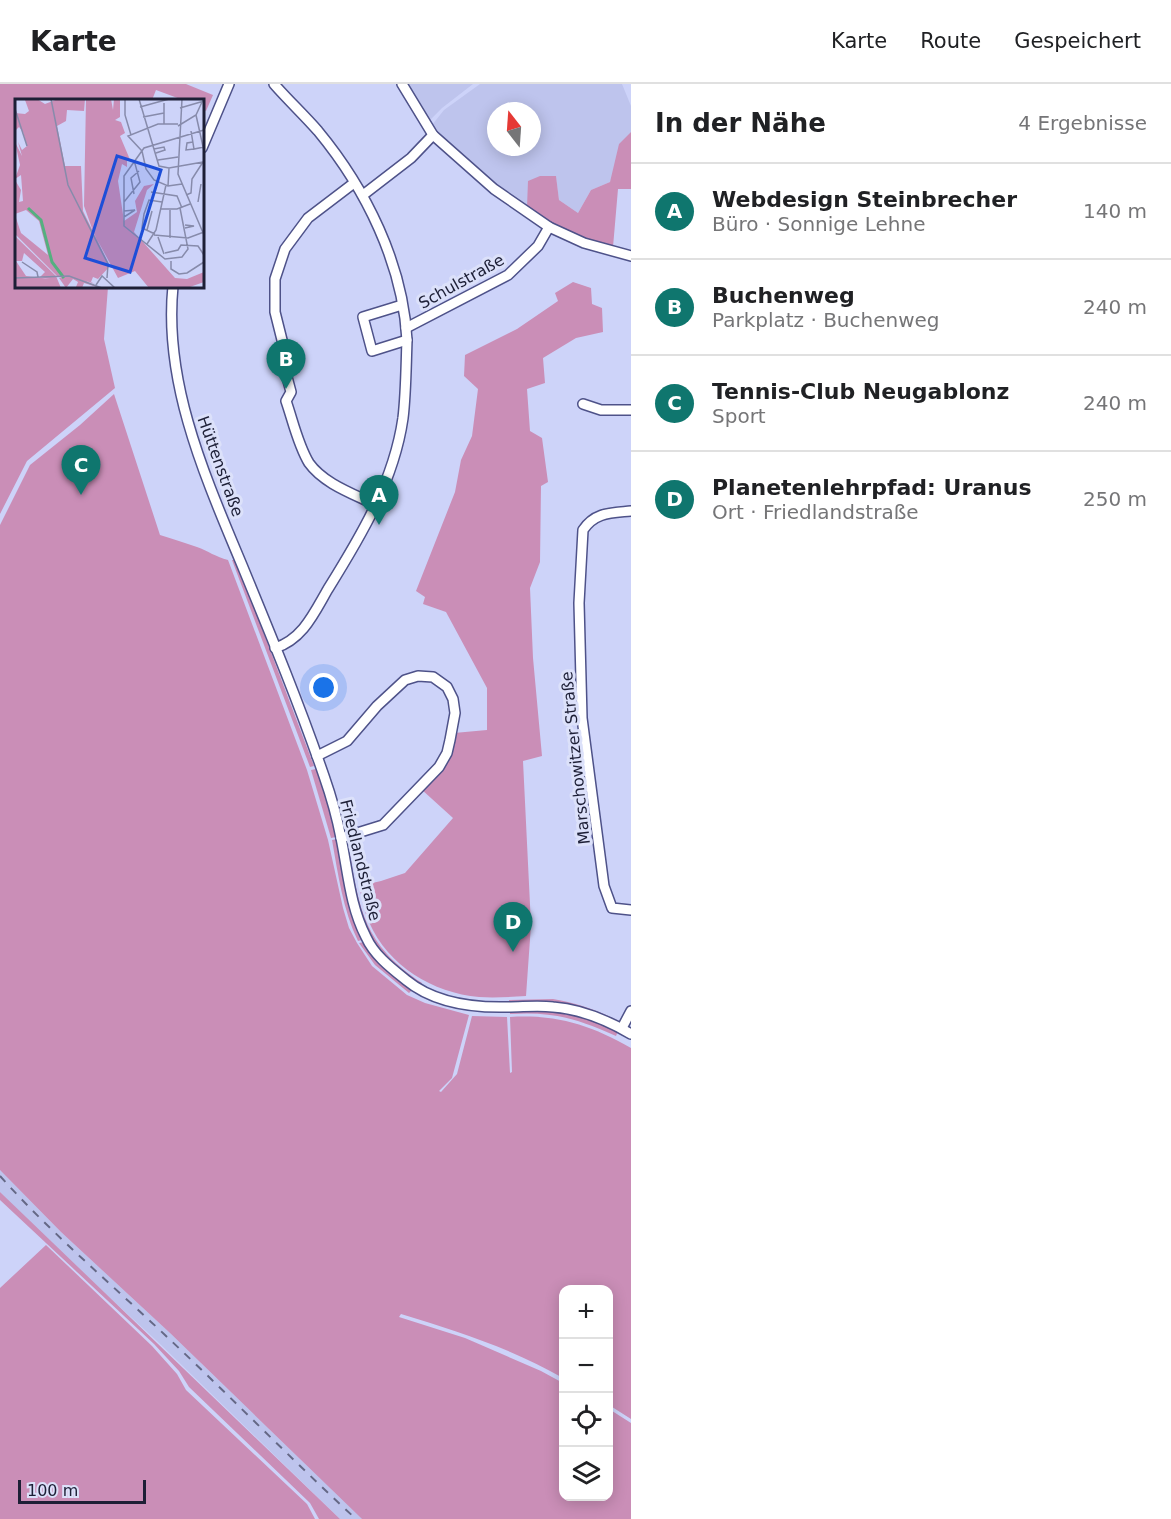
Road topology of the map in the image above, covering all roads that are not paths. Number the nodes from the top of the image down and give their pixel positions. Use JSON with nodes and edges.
{"nodes":[{"id":1,"x":230,"y":84,"type":"edge"},
{"id":2,"x":274,"y":84,"type":"edge"},
{"id":3,"x":402,"y":84,"type":"edge"},
{"id":4,"x":433,"y":135,"type":"junction"},
{"id":5,"x":204,"y":143,"type":"edge"},
{"id":6,"x":354,"y":183,"type":"junction"},
{"id":7,"x":363,"y":195,"type":"junction"},
{"id":8,"x":549,"y":227,"type":"junction"},
{"id":9,"x":631,"y":256,"type":"edge"},
{"id":10,"x":173,"y":288,"type":"edge"},
{"id":11,"x":402,"y":305,"type":"junction"},
{"id":12,"x":406,"y":328,"type":"junction"},
{"id":13,"x":406,"y":340,"type":"junction"},
{"id":14,"x":583,"y":404,"type":"dead end"},
{"id":15,"x":631,"y":410,"type":"edge"},
{"id":16,"x":376,"y":505,"type":"junction"},
{"id":17,"x":631,"y":511,"type":"edge"},
{"id":18,"x":275,"y":648,"type":"junction"},
{"id":19,"x":317,"y":756,"type":"junction"},
{"id":20,"x":341,"y":837,"type":"junction"},
{"id":21,"x":631,"y":910,"type":"edge"},
{"id":22,"x":631,"y":1011,"type":"edge"},
{"id":23,"x":622,"y":1029,"type":"junction"},
{"id":24,"x":631,"y":1034,"type":"edge"}],
"edges":[{"from":1,"to":5,"type":"street"},
{"from":2,"to":6,"type":"street"},
{"from":3,"to":4,"type":"street"},
{"from":4,"to":7,"type":"street"},
{"from":4,"to":8,"type":"street"},
{"from":6,"to":7,"type":"street"},
{"from":6,"to":16,"type":"street"},
{"from":7,"to":11,"type":"street"},
{"from":8,"to":9,"type":"street"},
{"from":8,"to":12,"type":"street","name":"Schulstraße"},
{"from":10,"to":18,"type":"street","name":"Hüttenstraße"},
{"from":11,"to":12,"type":"street"},
{"from":11,"to":13,"type":"street"},
{"from":12,"to":13,"type":"street"},
{"from":13,"to":16,"type":"street"},
{"from":14,"to":15,"type":"street"},
{"from":16,"to":18,"type":"street"},
{"from":17,"to":21,"type":"street","name":"Marschowitzer Straße"},
{"from":18,"to":19,"type":"street","name":"Friedlandstraße"},
{"from":19,"to":20,"type":"street","name":"Friedlandstraße"},
{"from":19,"to":20,"type":"street"},
{"from":20,"to":23,"type":"street","name":"Friedlandstraße"},
{"from":22,"to":23,"type":"street"},
{"from":23,"to":24,"type":"street","name":"Friedlandstraße"}]}
